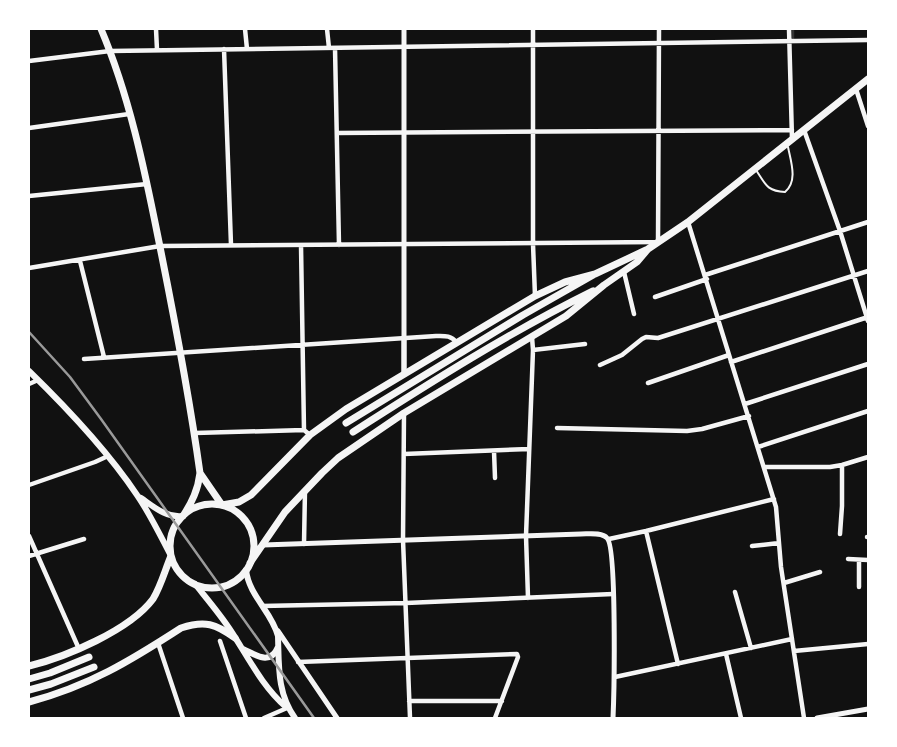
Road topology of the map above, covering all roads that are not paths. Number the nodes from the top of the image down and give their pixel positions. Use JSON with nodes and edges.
{"nodes":[{"id":1,"x":101,"y":29,"type":"edge"},
{"id":2,"x":156,"y":29,"type":"edge"},
{"id":3,"x":245,"y":29,"type":"edge"},
{"id":4,"x":327,"y":29,"type":"edge"},
{"id":5,"x":404,"y":29,"type":"edge"},
{"id":6,"x":533,"y":29,"type":"edge"},
{"id":7,"x":660,"y":29,"type":"edge"},
{"id":8,"x":789,"y":29,"type":"edge"},
{"id":9,"x":868,"y":40,"type":"edge"},
{"id":10,"x":790,"y":41,"type":"junction"},
{"id":11,"x":659,"y":43,"type":"junction"},
{"id":12,"x":533,"y":45,"type":"junction"},
{"id":13,"x":404,"y":47,"type":"junction"},
{"id":14,"x":329,"y":48,"type":"junction"},
{"id":15,"x":335,"y":48,"type":"junction"},
{"id":16,"x":224,"y":49,"type":"junction"},
{"id":17,"x":247,"y":49,"type":"junction"},
{"id":18,"x":157,"y":50,"type":"junction"},
{"id":19,"x":110,"y":51,"type":"junction"},
{"id":20,"x":29,"y":62,"type":"edge"},
{"id":21,"x":868,"y":79,"type":"edge"},
{"id":22,"x":856,"y":89,"type":"junction"},
{"id":23,"x":129,"y":114,"type":"junction"},
{"id":24,"x":868,"y":126,"type":"edge"},
{"id":25,"x":29,"y":128,"type":"edge"},
{"id":26,"x":792,"y":130,"type":"junction"},
{"id":27,"x":804,"y":130,"type":"junction"},
{"id":28,"x":533,"y":131,"type":"junction"},
{"id":29,"x":659,"y":131,"type":"junction"},
{"id":30,"x":404,"y":132,"type":"junction"},
{"id":31,"x":337,"y":133,"type":"junction"},
{"id":32,"x":789,"y":141,"type":"junction"},
{"id":33,"x":755,"y":168,"type":"junction"},
{"id":34,"x":147,"y":184,"type":"junction"},
{"id":35,"x":29,"y":196,"type":"edge"},
{"id":36,"x":688,"y":222,"type":"junction"},
{"id":37,"x":868,"y":222,"type":"edge"},
{"id":38,"x":840,"y":231,"type":"junction"},
{"id":39,"x":658,"y":242,"type":"junction"},
{"id":40,"x":404,"y":244,"type":"junction"},
{"id":41,"x":533,"y":244,"type":"junction"},
{"id":42,"x":301,"y":245,"type":"junction"},
{"id":43,"x":339,"y":245,"type":"junction"},
{"id":44,"x":160,"y":246,"type":"junction"},
{"id":45,"x":231,"y":246,"type":"junction"},
{"id":46,"x":648,"y":249,"type":"junction"},
{"id":47,"x":80,"y":261,"type":"junction"},
{"id":48,"x":29,"y":268,"type":"edge"},
{"id":49,"x":868,"y":271,"type":"edge"},
{"id":50,"x":624,"y":272,"type":"junction"},
{"id":51,"x":595,"y":274,"type":"junction"},
{"id":52,"x":854,"y":276,"type":"junction"},
{"id":53,"x":706,"y":277,"type":"junction"},
{"id":54,"x":604,"y":285,"type":"junction"},
{"id":55,"x":534,"y":296,"type":"junction"},
{"id":56,"x":655,"y":297,"type":"dead end"},
{"id":57,"x":634,"y":314,"type":"dead end"},
{"id":58,"x":719,"y":319,"type":"junction"},
{"id":59,"x":868,"y":319,"type":"edge"},
{"id":60,"x":532,"y":337,"type":"junction"},
{"id":61,"x":404,"y":338,"type":"junction"},
{"id":62,"x":456,"y":342,"type":"junction"},
{"id":63,"x":585,"y":344,"type":"dead end"},
{"id":64,"x":302,"y":345,"type":"junction"},
{"id":65,"x":533,"y":350,"type":"junction"},
{"id":66,"x":182,"y":352,"type":"junction"},
{"id":67,"x":729,"y":355,"type":"junction"},
{"id":68,"x":104,"y":358,"type":"junction"},
{"id":69,"x":84,"y":359,"type":"dead end"},
{"id":70,"x":731,"y":362,"type":"junction"},
{"id":71,"x":868,"y":364,"type":"edge"},
{"id":72,"x":600,"y":365,"type":"dead end"},
{"id":73,"x":29,"y":372,"type":"edge"},
{"id":74,"x":404,"y":373,"type":"junction"},
{"id":75,"x":38,"y":380,"type":"junction"},
{"id":76,"x":648,"y":383,"type":"dead end"},
{"id":77,"x":29,"y":384,"type":"edge"},
{"id":78,"x":745,"y":404,"type":"junction"},
{"id":79,"x":868,"y":411,"type":"edge"},
{"id":80,"x":404,"y":413,"type":"junction"},
{"id":81,"x":749,"y":416,"type":"junction"},
{"id":82,"x":346,"y":423,"type":"dead end"},
{"id":83,"x":557,"y":428,"type":"dead end"},
{"id":84,"x":304,"y":430,"type":"junction"},
{"id":85,"x":354,"y":432,"type":"dead end"},
{"id":86,"x":195,"y":433,"type":"junction"},
{"id":87,"x":310,"y":435,"type":"junction"},
{"id":88,"x":758,"y":447,"type":"junction"},
{"id":89,"x":529,"y":449,"type":"junction"},
{"id":90,"x":494,"y":451,"type":"junction"},
{"id":91,"x":404,"y":454,"type":"junction"},
{"id":92,"x":108,"y":456,"type":"junction"},
{"id":93,"x":868,"y":457,"type":"edge"},
{"id":94,"x":842,"y":466,"type":"junction"},
{"id":95,"x":764,"y":467,"type":"junction"},
{"id":96,"x":200,"y":473,"type":"junction"},
{"id":97,"x":495,"y":478,"type":"dead end"},
{"id":98,"x":29,"y":484,"type":"edge"},
{"id":99,"x":305,"y":490,"type":"junction"},
{"id":100,"x":138,"y":496,"type":"junction"},
{"id":101,"x":774,"y":499,"type":"junction"},
{"id":102,"x":222,"y":505,"type":"junction"},
{"id":103,"x":183,"y":516,"type":"junction"},
{"id":104,"x":646,"y":531,"type":"junction"},
{"id":105,"x":840,"y":534,"type":"dead end"},
{"id":106,"x":29,"y":536,"type":"edge"},
{"id":107,"x":526,"y":536,"type":"junction"},
{"id":108,"x":84,"y":538,"type":"dead end"},
{"id":109,"x":609,"y":538,"type":"junction"},
{"id":110,"x":403,"y":540,"type":"junction"},
{"id":111,"x":779,"y":543,"type":"junction"},
{"id":112,"x":304,"y":544,"type":"junction"},
{"id":113,"x":263,"y":545,"type":"junction"},
{"id":114,"x":752,"y":546,"type":"dead end"},
{"id":115,"x":37,"y":553,"type":"junction"},
{"id":116,"x":29,"y":556,"type":"edge"},
{"id":117,"x":171,"y":556,"type":"junction"},
{"id":118,"x":848,"y":559,"type":"dead end"},
{"id":119,"x":859,"y":560,"type":"junction"},
{"id":120,"x":868,"y":560,"type":"edge"},
{"id":121,"x":250,"y":563,"type":"junction"},
{"id":122,"x":246,"y":570,"type":"junction"},
{"id":123,"x":820,"y":572,"type":"dead end"},
{"id":124,"x":784,"y":583,"type":"junction"},
{"id":125,"x":194,"y":584,"type":"junction"},
{"id":126,"x":859,"y":587,"type":"dead end"},
{"id":127,"x":735,"y":592,"type":"dead end"},
{"id":128,"x":613,"y":594,"type":"junction"},
{"id":129,"x":528,"y":598,"type":"junction"},
{"id":130,"x":406,"y":603,"type":"junction"},
{"id":131,"x":262,"y":606,"type":"junction"},
{"id":132,"x":275,"y":627,"type":"junction"},
{"id":133,"x":235,"y":638,"type":"junction"},
{"id":134,"x":792,"y":639,"type":"junction"},
{"id":135,"x":220,"y":641,"type":"dead end"},
{"id":136,"x":158,"y":642,"type":"junction"},
{"id":137,"x":868,"y":644,"type":"edge"},
{"id":138,"x":278,"y":646,"type":"junction"},
{"id":139,"x":242,"y":648,"type":"junction"},
{"id":140,"x":751,"y":648,"type":"junction"},
{"id":141,"x":79,"y":649,"type":"junction"},
{"id":142,"x":794,"y":651,"type":"junction"},
{"id":143,"x":726,"y":654,"type":"junction"},
{"id":144,"x":89,"y":657,"type":"dead end"},
{"id":145,"x":408,"y":658,"type":"junction"},
{"id":146,"x":298,"y":662,"type":"junction"},
{"id":147,"x":678,"y":664,"type":"junction"},
{"id":148,"x":29,"y":666,"type":"edge"},
{"id":149,"x":94,"y":667,"type":"dead end"},
{"id":150,"x":615,"y":677,"type":"junction"},
{"id":151,"x":29,"y":679,"type":"edge"},
{"id":152,"x":29,"y":690,"type":"edge"},
{"id":153,"x":409,"y":701,"type":"junction"},
{"id":154,"x":502,"y":701,"type":"junction"},
{"id":155,"x":29,"y":702,"type":"edge"},
{"id":156,"x":287,"y":708,"type":"junction"},
{"id":157,"x":868,"y":709,"type":"edge"},
{"id":158,"x":840,"y":716,"type":"edge"},
{"id":159,"x":183,"y":718,"type":"edge"},
{"id":160,"x":246,"y":718,"type":"edge"},
{"id":161,"x":264,"y":718,"type":"edge"},
{"id":162,"x":295,"y":718,"type":"edge"},
{"id":163,"x":338,"y":718,"type":"edge"},
{"id":164,"x":410,"y":718,"type":"edge"},
{"id":165,"x":494,"y":718,"type":"edge"},
{"id":166,"x":613,"y":718,"type":"edge"},
{"id":167,"x":741,"y":718,"type":"edge"},
{"id":168,"x":804,"y":718,"type":"edge"},
{"id":169,"x":818,"y":718,"type":"edge"}],
"edges":[{"from":1,"to":19,"type":"highway"},
{"from":2,"to":18,"type":"street"},
{"from":3,"to":17,"type":"street"},
{"from":4,"to":14,"type":"street"},
{"from":5,"to":13,"type":"street"},
{"from":6,"to":12,"type":"street"},
{"from":7,"to":11,"type":"street"},
{"from":8,"to":10,"type":"street"},
{"from":9,"to":10,"type":"street"},
{"from":10,"to":11,"type":"street"},
{"from":10,"to":26,"type":"street"},
{"from":11,"to":12,"type":"street"},
{"from":11,"to":29,"type":"street"},
{"from":12,"to":13,"type":"street"},
{"from":12,"to":28,"type":"street"},
{"from":13,"to":15,"type":"street"},
{"from":13,"to":30,"type":"street"},
{"from":14,"to":15,"type":"street"},
{"from":14,"to":17,"type":"street"},
{"from":15,"to":31,"type":"street"},
{"from":16,"to":17,"type":"street"},
{"from":16,"to":18,"type":"street"},
{"from":16,"to":45,"type":"street"},
{"from":18,"to":19,"type":"street"},
{"from":19,"to":20,"type":"street"},
{"from":19,"to":23,"type":"highway"},
{"from":21,"to":22,"type":"highway"},
{"from":22,"to":24,"type":"street"},
{"from":22,"to":27,"type":"highway"},
{"from":23,"to":25,"type":"street"},
{"from":23,"to":34,"type":"highway"},
{"from":26,"to":29,"type":"street"},
{"from":26,"to":32,"type":"street"},
{"from":27,"to":32,"type":"highway"},
{"from":27,"to":38,"type":"street"},
{"from":28,"to":29,"type":"street"},
{"from":28,"to":30,"type":"street"},
{"from":28,"to":41,"type":"street"},
{"from":29,"to":39,"type":"street"},
{"from":30,"to":31,"type":"street"},
{"from":30,"to":40,"type":"street"},
{"from":31,"to":43,"type":"street"},
{"from":32,"to":33,"type":"highway"},
{"from":32,"to":33,"type":"lane"},
{"from":33,"to":36,"type":"highway"},
{"from":34,"to":35,"type":"street"},
{"from":34,"to":44,"type":"highway"},
{"from":36,"to":39,"type":"highway"},
{"from":36,"to":53,"type":"street"},
{"from":37,"to":38,"type":"street"},
{"from":38,"to":52,"type":"street"},
{"from":38,"to":53,"type":"street"},
{"from":39,"to":41,"type":"street"},
{"from":39,"to":46,"type":"highway"},
{"from":40,"to":41,"type":"street"},
{"from":40,"to":43,"type":"street"},
{"from":40,"to":61,"type":"street"},
{"from":41,"to":55,"type":"street"},
{"from":42,"to":43,"type":"street"},
{"from":42,"to":45,"type":"street"},
{"from":42,"to":64,"type":"street"},
{"from":44,"to":45,"type":"street"},
{"from":44,"to":47,"type":"street"},
{"from":44,"to":66,"type":"highway"},
{"from":46,"to":50,"type":"highway"},
{"from":46,"to":51,"type":"highway"},
{"from":47,"to":48,"type":"street"},
{"from":47,"to":68,"type":"street"},
{"from":49,"to":52,"type":"street"},
{"from":50,"to":54,"type":"highway"},
{"from":50,"to":57,"type":"street"},
{"from":51,"to":55,"type":"highway"},
{"from":51,"to":82,"type":"highway"},
{"from":52,"to":58,"type":"street"},
{"from":52,"to":59,"type":"street"},
{"from":53,"to":56,"type":"street"},
{"from":53,"to":58,"type":"street"},
{"from":54,"to":60,"type":"highway"},
{"from":54,"to":85,"type":"highway"},
{"from":55,"to":62,"type":"highway"},
{"from":58,"to":67,"type":"street"},
{"from":58,"to":72,"type":"street"},
{"from":59,"to":70,"type":"street"},
{"from":60,"to":65,"type":"street"},
{"from":60,"to":80,"type":"highway"},
{"from":61,"to":62,"type":"street"},
{"from":61,"to":64,"type":"street"},
{"from":61,"to":74,"type":"main road"},
{"from":62,"to":74,"type":"highway"},
{"from":63,"to":65,"type":"street"},
{"from":64,"to":66,"type":"street"},
{"from":64,"to":84,"type":"street"},
{"from":65,"to":89,"type":"street"},
{"from":66,"to":68,"type":"street"},
{"from":66,"to":86,"type":"highway"},
{"from":67,"to":70,"type":"street"},
{"from":67,"to":76,"type":"street"},
{"from":68,"to":69,"type":"street"},
{"from":70,"to":78,"type":"street"},
{"from":71,"to":78,"type":"street"},
{"from":73,"to":75,"type":"main road"},
{"from":74,"to":87,"type":"highway"},
{"from":75,"to":77,"type":"street"},
{"from":75,"to":92,"type":"main road"},
{"from":78,"to":81,"type":"street"},
{"from":79,"to":88,"type":"street"},
{"from":80,"to":91,"type":"street"},
{"from":80,"to":99,"type":"highway"},
{"from":81,"to":83,"type":"street"},
{"from":81,"to":88,"type":"street"},
{"from":84,"to":86,"type":"street"},
{"from":84,"to":87,"type":"street"},
{"from":86,"to":96,"type":"highway"},
{"from":87,"to":102,"type":"highway"},
{"from":88,"to":95,"type":"street"},
{"from":89,"to":90,"type":"street"},
{"from":89,"to":107,"type":"street"},
{"from":90,"to":91,"type":"street"},
{"from":90,"to":97,"type":"street"},
{"from":91,"to":110,"type":"street"},
{"from":92,"to":98,"type":"street"},
{"from":92,"to":100,"type":"main road"},
{"from":93,"to":94,"type":"street"},
{"from":94,"to":95,"type":"street"},
{"from":94,"to":105,"type":"street"},
{"from":95,"to":101,"type":"street"},
{"from":96,"to":102,"type":"highway"},
{"from":96,"to":103,"type":"highway"},
{"from":99,"to":112,"type":"street"},
{"from":99,"to":113,"type":"highway"},
{"from":100,"to":103,"type":"main road"},
{"from":100,"to":117,"type":"main road"},
{"from":101,"to":104,"type":"street"},
{"from":101,"to":111,"type":"street"},
{"from":102,"to":103,"type":"highway"},
{"from":102,"to":121,"type":"highway"},
{"from":103,"to":117,"type":"highway"},
{"from":104,"to":109,"type":"street"},
{"from":104,"to":147,"type":"street"},
{"from":106,"to":115,"type":"street"},
{"from":107,"to":109,"type":"street"},
{"from":107,"to":110,"type":"street"},
{"from":107,"to":129,"type":"street"},
{"from":108,"to":115,"type":"street"},
{"from":109,"to":128,"type":"street"},
{"from":110,"to":112,"type":"street"},
{"from":110,"to":130,"type":"street"},
{"from":111,"to":114,"type":"street"},
{"from":111,"to":124,"type":"street"},
{"from":112,"to":113,"type":"street"},
{"from":113,"to":121,"type":"highway"},
{"from":115,"to":116,"type":"street"},
{"from":115,"to":141,"type":"street"},
{"from":117,"to":125,"type":"highway"},
{"from":117,"to":141,"type":"highway"},
{"from":118,"to":119,"type":"street"},
{"from":119,"to":120,"type":"street"},
{"from":119,"to":126,"type":"street"},
{"from":121,"to":122,"type":"highway"},
{"from":122,"to":125,"type":"highway"},
{"from":122,"to":131,"type":"main road"},
{"from":123,"to":124,"type":"street"},
{"from":124,"to":134,"type":"street"},
{"from":125,"to":133,"type":"main road"},
{"from":127,"to":140,"type":"street"},
{"from":128,"to":129,"type":"street"},
{"from":128,"to":150,"type":"street"},
{"from":129,"to":130,"type":"street"},
{"from":130,"to":131,"type":"street"},
{"from":130,"to":145,"type":"street"},
{"from":131,"to":132,"type":"main road"},
{"from":132,"to":138,"type":"main road"},
{"from":132,"to":146,"type":"street"},
{"from":133,"to":136,"type":"highway"},
{"from":133,"to":139,"type":"main road"},
{"from":134,"to":140,"type":"street"},
{"from":134,"to":142,"type":"street"},
{"from":135,"to":160,"type":"street"},
{"from":136,"to":155,"type":"highway"},
{"from":136,"to":159,"type":"street"},
{"from":137,"to":142,"type":"street"},
{"from":138,"to":139,"type":"main road"},
{"from":138,"to":156,"type":"main road"},
{"from":139,"to":156,"type":"main road"},
{"from":140,"to":143,"type":"street"},
{"from":141,"to":148,"type":"highway"},
{"from":142,"to":168,"type":"street"},
{"from":143,"to":147,"type":"street"},
{"from":143,"to":167,"type":"street"},
{"from":144,"to":151,"type":"highway"},
{"from":145,"to":146,"type":"street"},
{"from":145,"to":153,"type":"street"},
{"from":145,"to":154,"type":"street"},
{"from":146,"to":163,"type":"street"},
{"from":147,"to":150,"type":"street"},
{"from":149,"to":152,"type":"highway"},
{"from":150,"to":166,"type":"street"},
{"from":153,"to":154,"type":"street"},
{"from":153,"to":164,"type":"street"},
{"from":154,"to":165,"type":"street"},
{"from":156,"to":161,"type":"street"},
{"from":156,"to":162,"type":"main road"},
{"from":157,"to":158,"type":"street"},
{"from":158,"to":169,"type":"street"}]}
